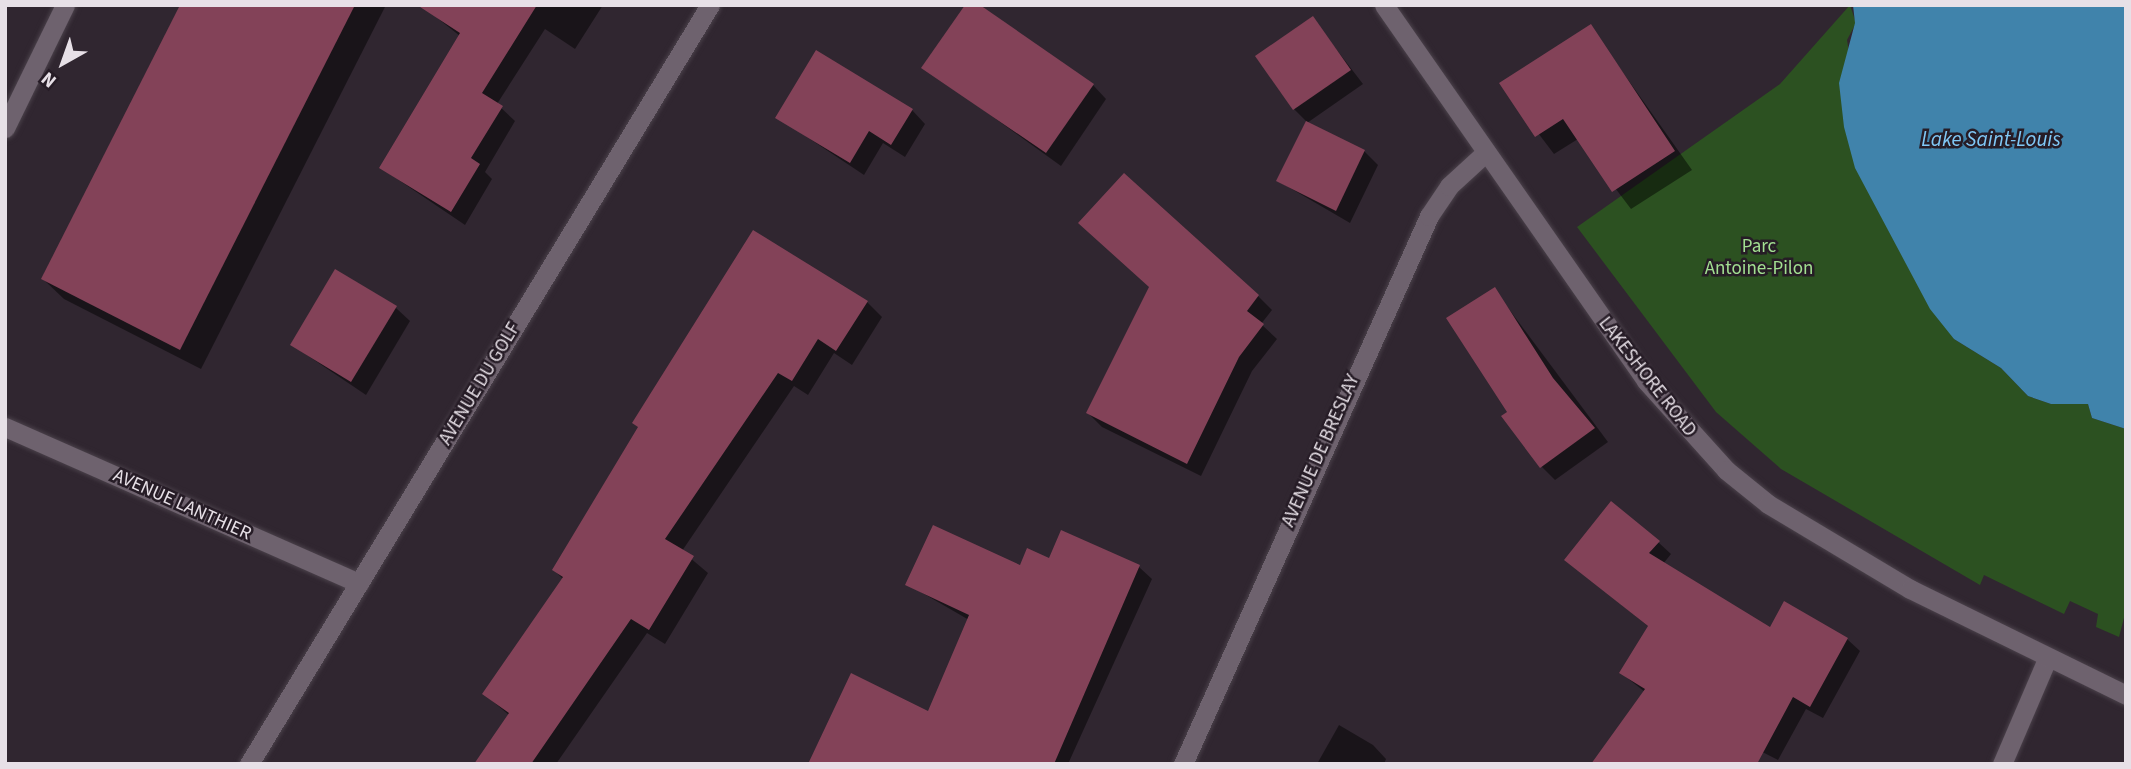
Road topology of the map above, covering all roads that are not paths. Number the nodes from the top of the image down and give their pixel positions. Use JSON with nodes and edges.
{"nodes":[{"id":1,"x":65,"y":5,"type":"edge"},
{"id":2,"x":710,"y":5,"type":"edge"},
{"id":3,"x":1384,"y":5,"type":"edge"},
{"id":4,"x":5,"y":128,"type":"edge"},
{"id":5,"x":1485,"y":154,"type":"junction"},
{"id":6,"x":5,"y":428,"type":"edge"},
{"id":7,"x":359,"y":583,"type":"junction"},
{"id":8,"x":2047,"y":659,"type":"junction"},
{"id":9,"x":2126,"y":695,"type":"edge"},
{"id":10,"x":249,"y":764,"type":"edge"},
{"id":11,"x":1183,"y":764,"type":"edge"},
{"id":12,"x":2002,"y":764,"type":"edge"}],
"edges":[{"from":1,"to":4,"type":"street"},
{"from":2,"to":7,"type":"street","name":"AVENUE DU GOLF"},
{"from":3,"to":5,"type":"street","name":"LAKESHORE ROAD"},
{"from":5,"to":8,"type":"street","name":"LAKESHORE ROAD"},
{"from":5,"to":11,"type":"street","name":"AVENUE DE BRESLAY"},
{"from":6,"to":7,"type":"street","name":"AVENUE LANTHIER"},
{"from":7,"to":10,"type":"street","name":"AVENUE DU GOLF"},
{"from":8,"to":9,"type":"street","name":"LAKESHORE ROAD"},
{"from":8,"to":12,"type":"street"}]}
